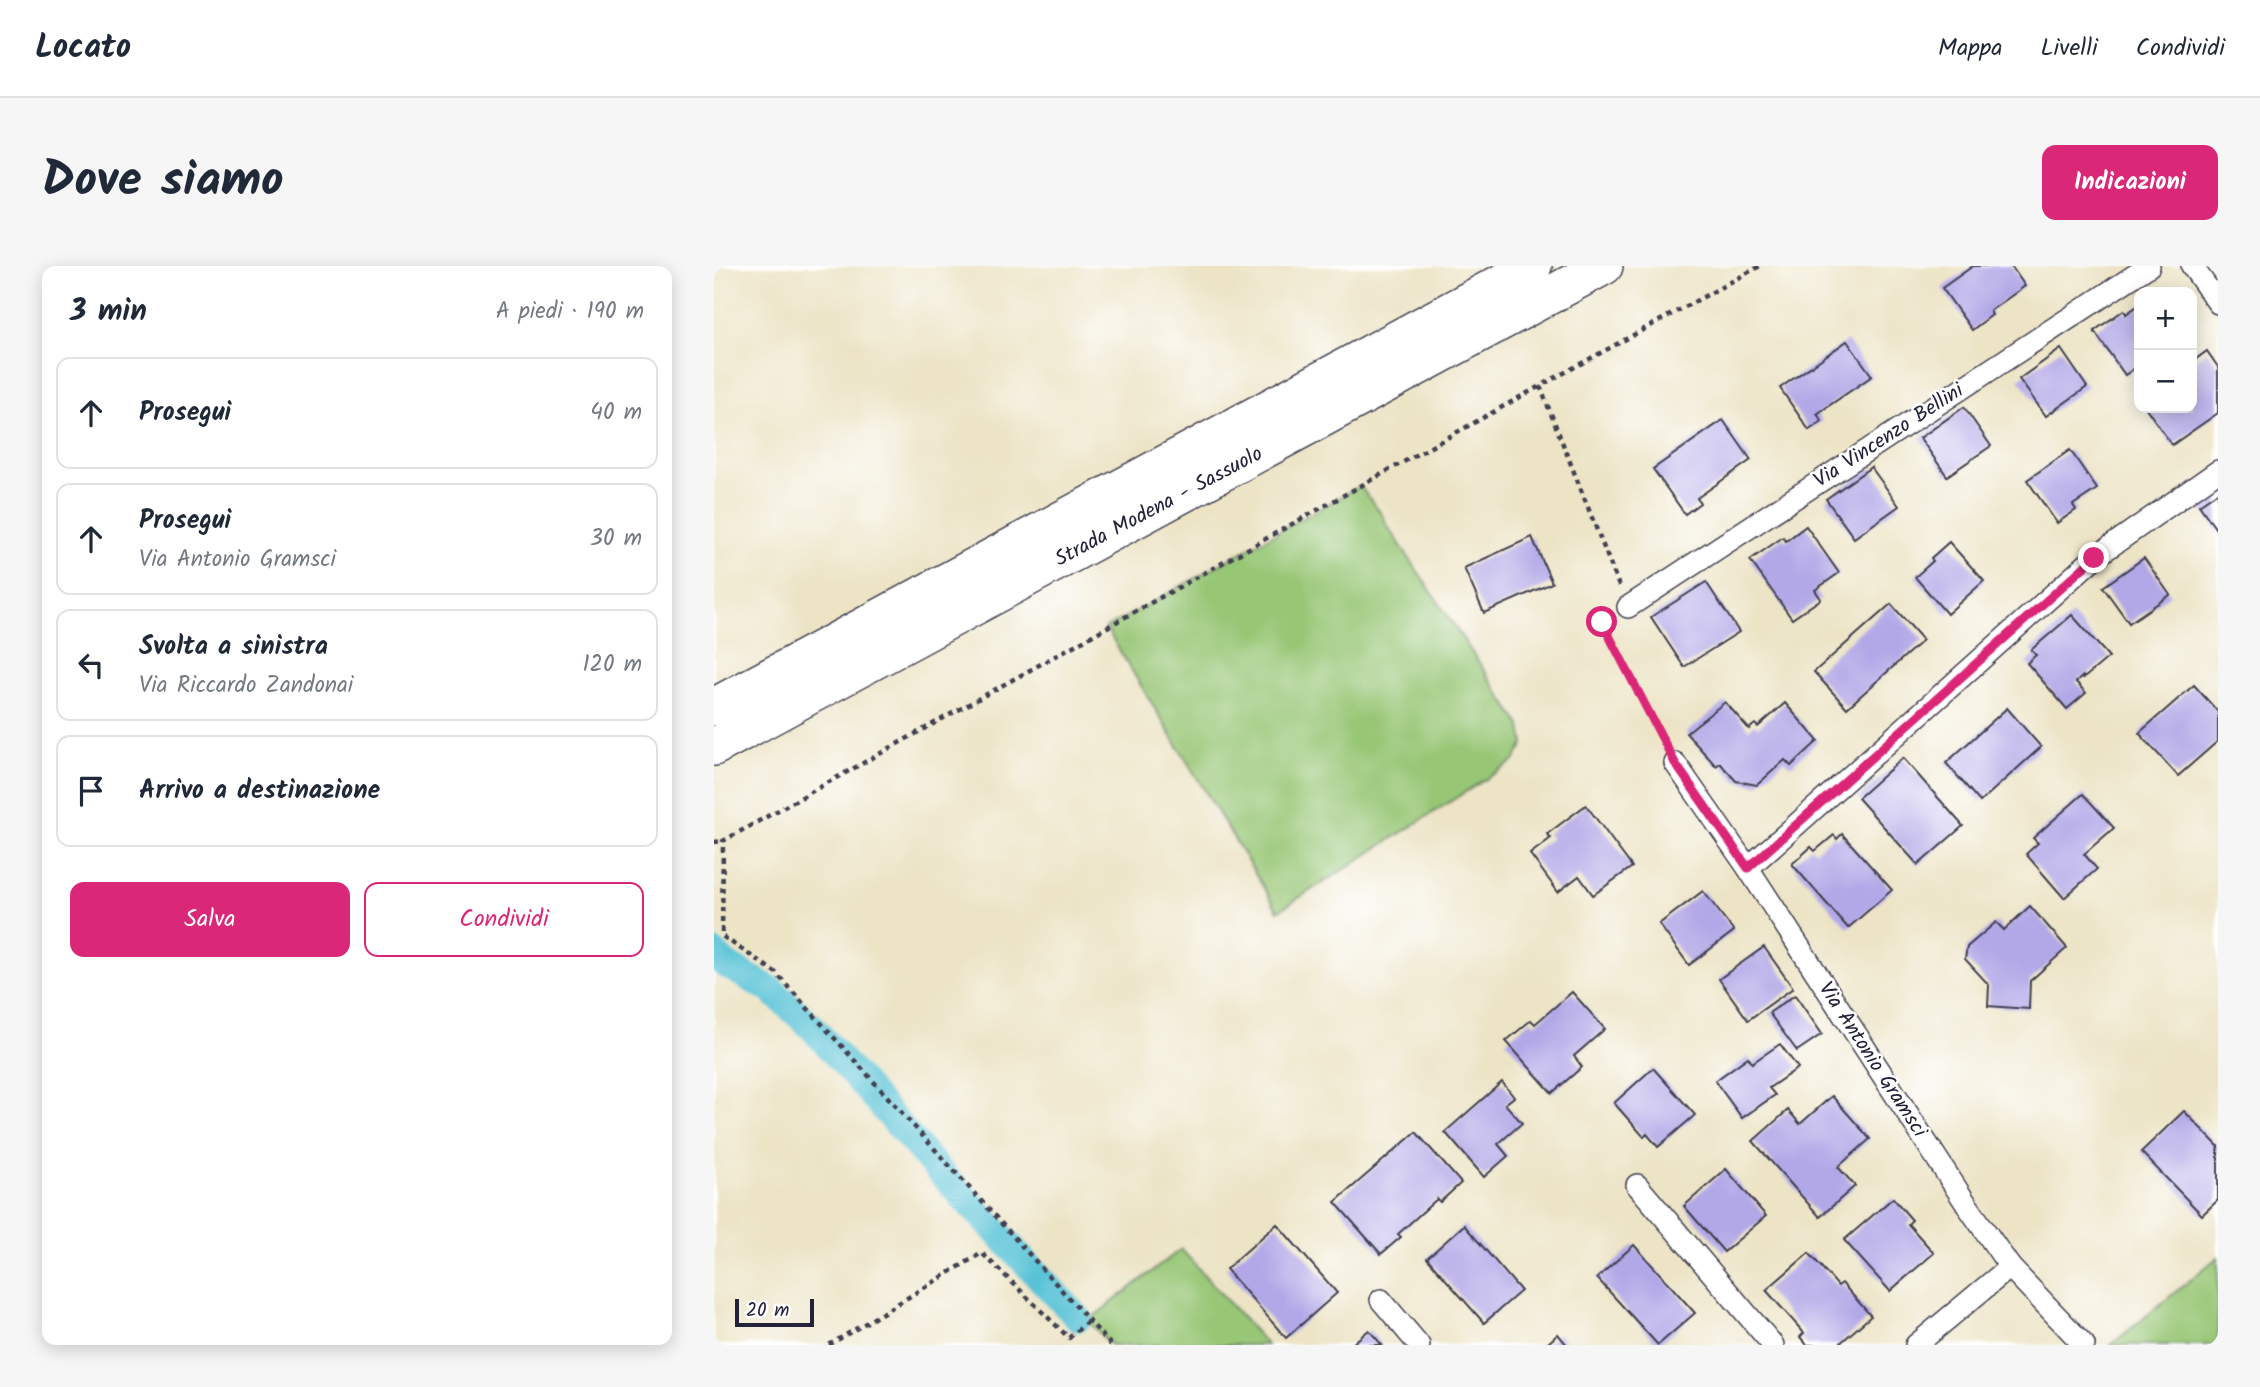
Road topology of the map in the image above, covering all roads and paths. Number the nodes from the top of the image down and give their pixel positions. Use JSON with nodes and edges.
{"nodes":[{"id":1,"x":1533,"y":266,"type":"edge"},
{"id":2,"x":1604,"y":266,"type":"edge"},
{"id":3,"x":1760,"y":266,"type":"edge"},
{"id":4,"x":2150,"y":266,"type":"edge"},
{"id":5,"x":2192,"y":266,"type":"edge"},
{"id":6,"x":2218,"y":303,"type":"edge"},
{"id":7,"x":1540,"y":386,"type":"junction"},
{"id":8,"x":2218,"y":471,"type":"edge"},
{"id":9,"x":1628,"y":607,"type":"junction"},
{"id":10,"x":714,"y":707,"type":"edge"},
{"id":11,"x":714,"y":747,"type":"edge"},
{"id":12,"x":1675,"y":763,"type":"joint"},
{"id":13,"x":723,"y":841,"type":"junction"},
{"id":14,"x":714,"y":842,"type":"edge"},
{"id":15,"x":1748,"y":868,"type":"junction"},
{"id":16,"x":1637,"y":1185,"type":"dead end"},
{"id":17,"x":2010,"y":1267,"type":"junction"},
{"id":18,"x":1381,"y":1300,"type":"dead end"},
{"id":19,"x":1088,"y":1321,"type":"junction"},
{"id":20,"x":829,"y":1345,"type":"edge"},
{"id":21,"x":1111,"y":1345,"type":"edge"},
{"id":22,"x":1419,"y":1345,"type":"edge"},
{"id":23,"x":1773,"y":1345,"type":"edge"},
{"id":24,"x":1916,"y":1345,"type":"edge"},
{"id":25,"x":2084,"y":1345,"type":"edge"}],
"edges":[{"from":1,"to":10,"type":"highway","name":"Strada Modena - Sassuolo"},
{"from":2,"to":11,"type":"highway","name":"Strada Modena - Sassuolo"},
{"from":3,"to":7,"type":"path"},
{"from":4,"to":9,"type":"street","name":"Via Vincenzo Bellini"},
{"from":5,"to":6,"type":"street"},
{"from":7,"to":9,"type":"path"},
{"from":7,"to":13,"type":"path"},
{"from":8,"to":15,"type":"street"},
{"from":9,"to":12,"type":"path"},
{"from":12,"to":15,"type":"street","name":"Via Antonio Gramsci"},
{"from":13,"to":14,"type":"path"},
{"from":13,"to":19,"type":"path"},
{"from":15,"to":17,"type":"street","name":"Via Antonio Gramsci"},
{"from":16,"to":23,"type":"street"},
{"from":17,"to":24,"type":"street"},
{"from":17,"to":25,"type":"street","name":"Via Antonio Gramsci"},
{"from":18,"to":22,"type":"street"},
{"from":19,"to":20,"type":"path"},
{"from":19,"to":21,"type":"path"}]}
